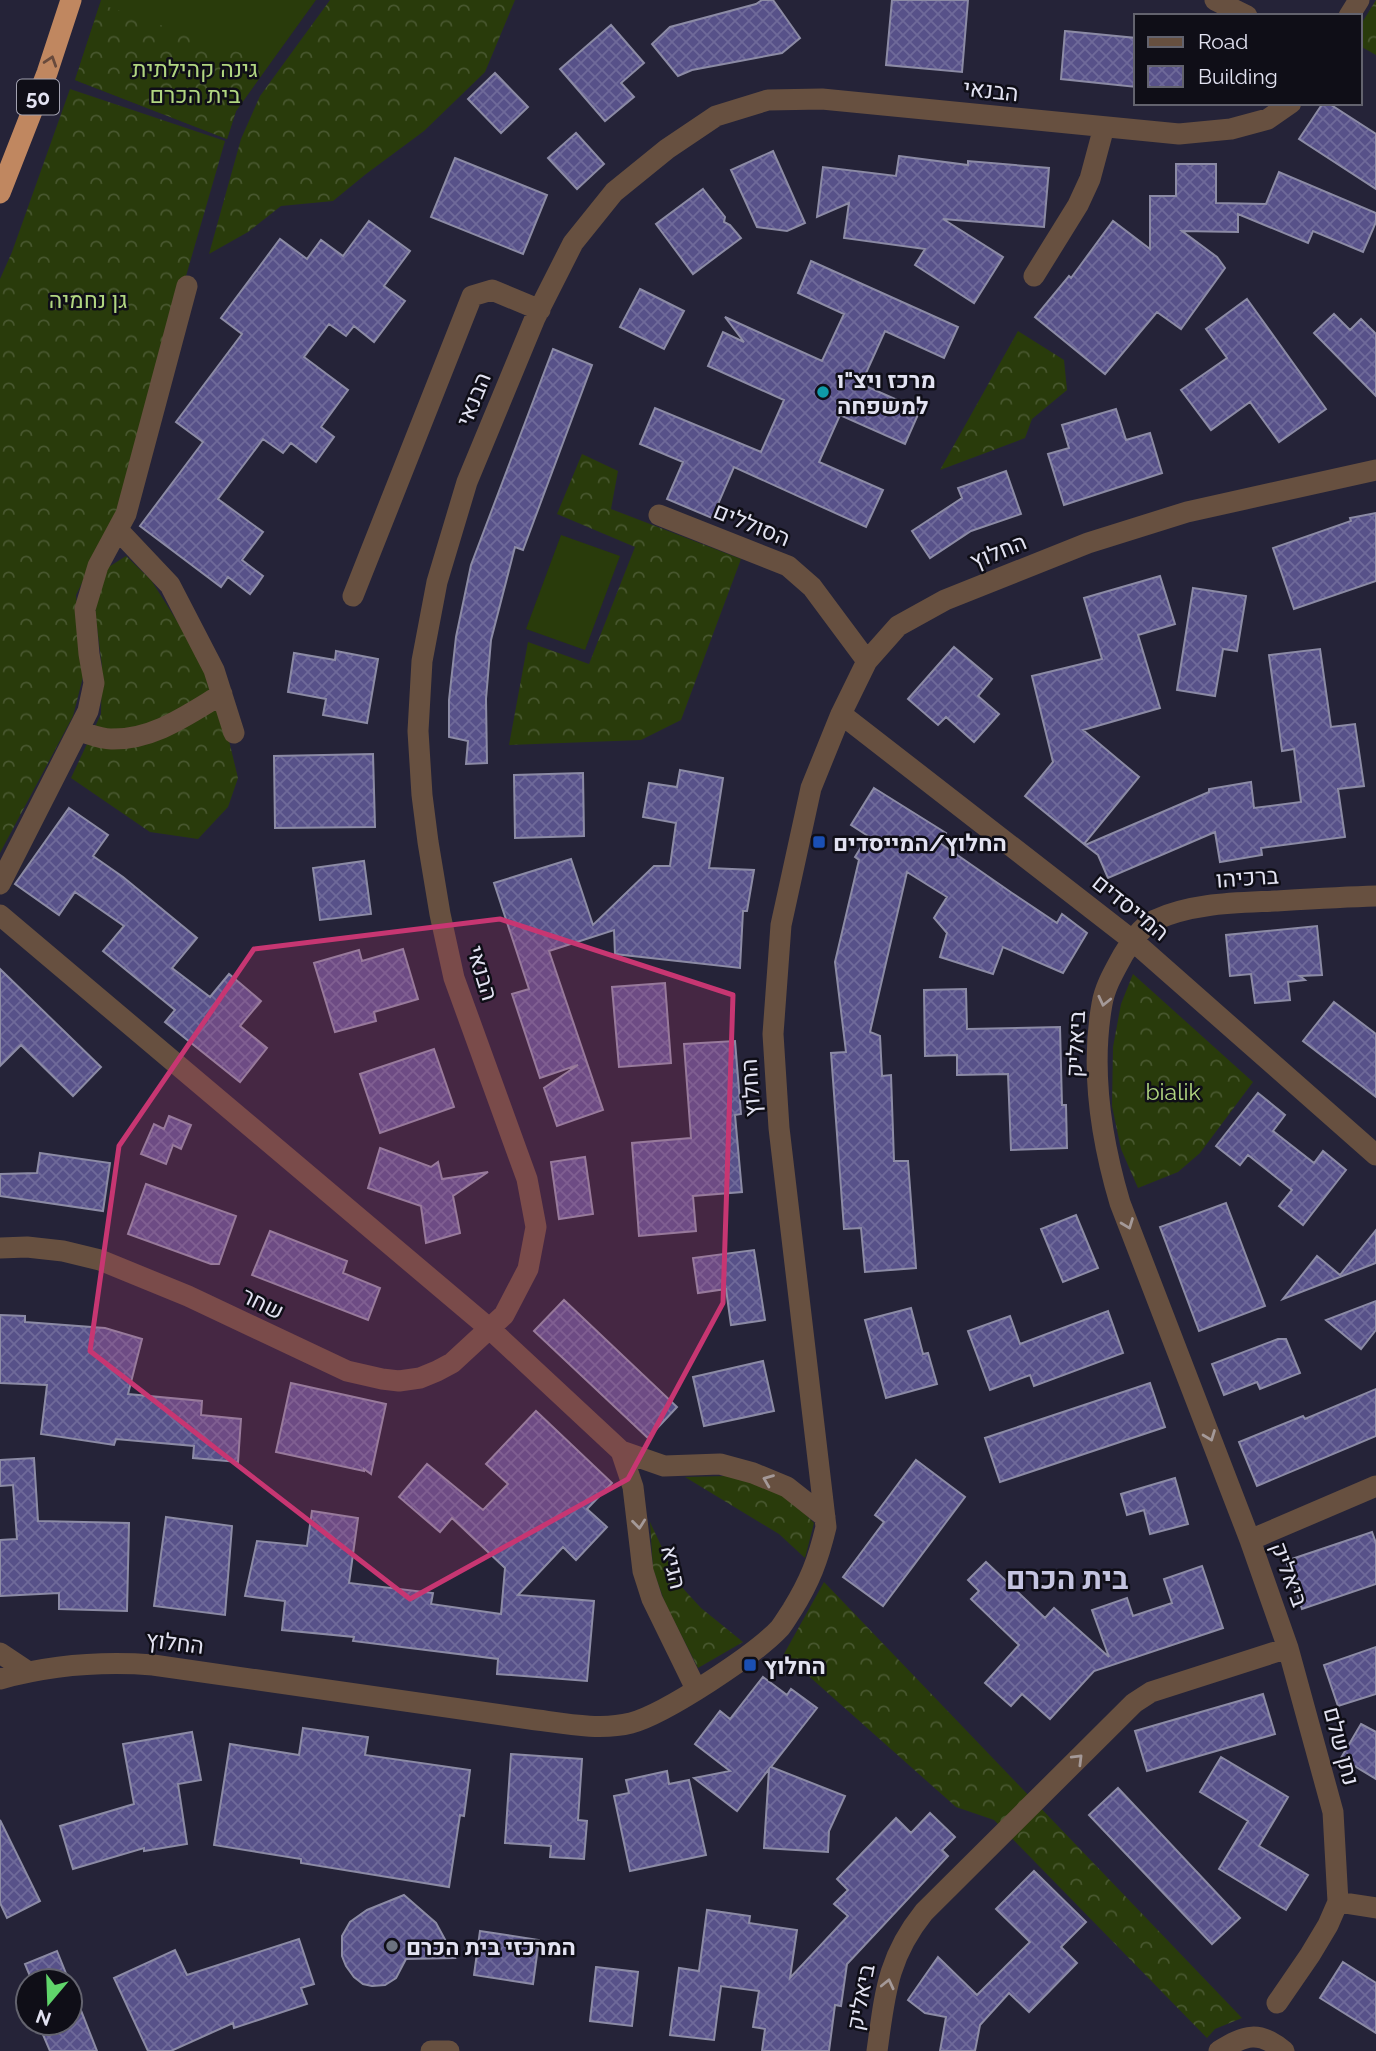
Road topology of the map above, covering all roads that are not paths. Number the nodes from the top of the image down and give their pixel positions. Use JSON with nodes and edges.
{"nodes":[{"id":1,"x":71,"y":0,"type":"edge"},
{"id":2,"x":1214,"y":0,"type":"edge"},
{"id":3,"x":1243,"y":14,"type":"edge"},
{"id":4,"x":1288,"y":105,"type":"edge"},
{"id":5,"x":1104,"y":127,"type":"junction"},
{"id":6,"x":0,"y":193,"type":"edge"},
{"id":7,"x":1034,"y":276,"type":"dead end"},
{"id":8,"x":187,"y":286,"type":"dead end"},
{"id":9,"x":540,"y":310,"type":"junction"},
{"id":10,"x":1376,"y":470,"type":"edge"},
{"id":11,"x":659,"y":515,"type":"dead end"},
{"id":12,"x":118,"y":530,"type":"junction"},
{"id":13,"x":353,"y":596,"type":"dead end"},
{"id":14,"x":866,"y":661,"type":"junction"},
{"id":15,"x":222,"y":694,"type":"junction"},
{"id":16,"x":841,"y":714,"type":"junction"},
{"id":17,"x":79,"y":732,"type":"junction"},
{"id":18,"x":234,"y":733,"type":"dead end"},
{"id":19,"x":0,"y":884,"type":"edge"},
{"id":20,"x":1376,"y":896,"type":"edge"},
{"id":21,"x":0,"y":915,"type":"edge"},
{"id":22,"x":1132,"y":940,"type":"junction"},
{"id":23,"x":1376,"y":1155,"type":"edge"},
{"id":24,"x":0,"y":1248,"type":"edge"},
{"id":25,"x":490,"y":1329,"type":"junction"},
{"id":26,"x":621,"y":1451,"type":"junction"},
{"id":27,"x":1376,"y":1486,"type":"edge"},
{"id":28,"x":825,"y":1517,"type":"junction"},
{"id":29,"x":1250,"y":1540,"type":"junction"},
{"id":30,"x":1288,"y":1648,"type":"junction"},
{"id":31,"x":0,"y":1653,"type":"edge"},
{"id":32,"x":27,"y":1671,"type":"junction"},
{"id":33,"x":0,"y":1679,"type":"edge"},
{"id":34,"x":696,"y":1689,"type":"junction"},
{"id":35,"x":1338,"y":1902,"type":"junction"},
{"id":36,"x":1376,"y":1908,"type":"edge"},
{"id":37,"x":1277,"y":2003,"type":"dead end"},
{"id":38,"x":431,"y":2051,"type":"edge"},
{"id":39,"x":449,"y":2051,"type":"edge"},
{"id":40,"x":877,"y":2051,"type":"edge"},
{"id":41,"x":1219,"y":2051,"type":"edge"},
{"id":42,"x":1284,"y":2051,"type":"edge"}],
"edges":[{"from":6,"to":1,"type":"highway","number":"50","one_way":true},
{"from":2,"to":3,"type":"street"},
{"from":4,"to":5,"type":"street","name":"הבנאי"},
{"from":5,"to":7,"type":"street"},
{"from":5,"to":9,"type":"street","name":"הבנאי"},
{"from":8,"to":12,"type":"street"},
{"from":9,"to":13,"type":"street"},
{"from":9,"to":25,"type":"street","name":"הבנאי"},
{"from":10,"to":14,"type":"street","name":"החלוץ"},
{"from":11,"to":14,"type":"street","name":"הסוללים"},
{"from":12,"to":15,"type":"street"},
{"from":12,"to":17,"type":"street"},
{"from":14,"to":16,"type":"street","name":"החלוץ"},
{"from":15,"to":17,"type":"street"},
{"from":15,"to":18,"type":"street"},
{"from":16,"to":22,"type":"street","name":"המייסדים"},
{"from":16,"to":28,"type":"street","name":"החלוץ"},
{"from":17,"to":19,"type":"street"},
{"from":20,"to":22,"type":"street","name":"ברכיהו"},
{"from":21,"to":25,"type":"street"},
{"from":22,"to":23,"type":"street","name":"המייסדים"},
{"from":22,"to":29,"type":"street","name":"ביאליק","one_way":true},
{"from":24,"to":25,"type":"street","name":"שחר"},
{"from":25,"to":26,"type":"street"},
{"from":28,"to":26,"type":"street","one_way":true},
{"from":26,"to":34,"type":"street","name":"הגיא","one_way":true},
{"from":27,"to":29,"type":"street"},
{"from":28,"to":34,"type":"street","name":"החלוץ"},
{"from":29,"to":30,"type":"street","name":"ביאליק"},
{"from":30,"to":35,"type":"street","name":"נתן שלם"},
{"from":40,"to":30,"type":"street","name":"ביאליק","one_way":true},
{"from":31,"to":32,"type":"street"},
{"from":32,"to":33,"type":"street","name":"החלוץ"},
{"from":32,"to":34,"type":"street","name":"החלוץ"},
{"from":35,"to":36,"type":"street"},
{"from":35,"to":37,"type":"street","name":"נתן שלם"},
{"from":38,"to":39,"type":"street"},
{"from":41,"to":42,"type":"street"}]}
